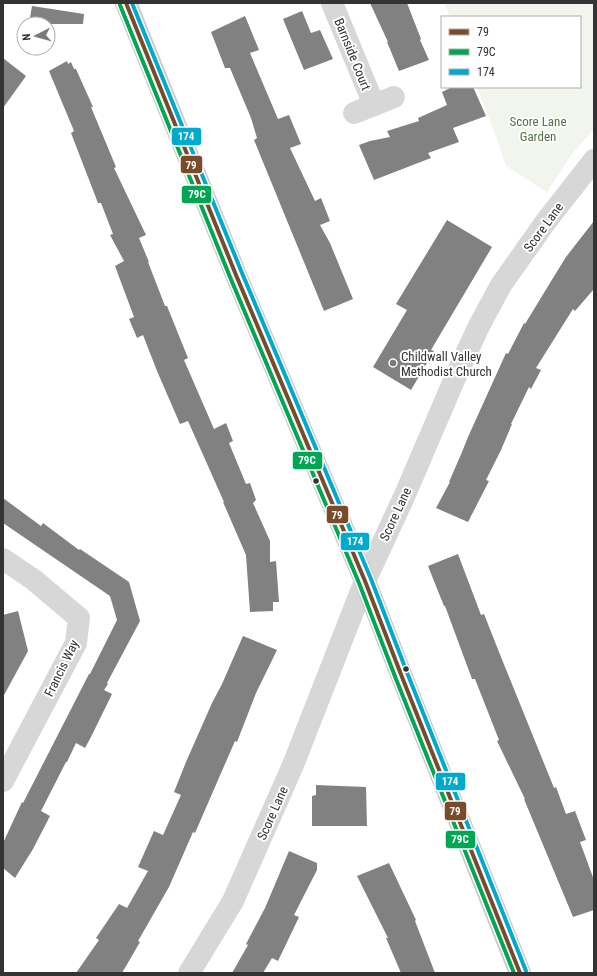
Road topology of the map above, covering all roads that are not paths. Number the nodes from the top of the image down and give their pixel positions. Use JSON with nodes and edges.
{"nodes":[{"id":1,"x":126,"y":3,"type":"edge"},
{"id":2,"x":332,"y":3,"type":"edge"},
{"id":3,"x":394,"y":97,"type":"dead end"},
{"id":4,"x":374,"y":105,"type":"junction"},
{"id":5,"x":354,"y":113,"type":"dead end"},
{"id":6,"x":594,"y":160,"type":"edge"},
{"id":7,"x":3,"y":559,"type":"edge"},
{"id":8,"x":365,"y":581,"type":"junction"},
{"id":9,"x":3,"y":781,"type":"edge"},
{"id":10,"x":189,"y":973,"type":"edge"},
{"id":11,"x":520,"y":973,"type":"edge"}],
"edges":[{"from":1,"to":8,"type":"main road"},
{"from":2,"to":4,"type":"street","name":"Barnside Court"},
{"from":3,"to":4,"type":"street","name":"Barnside Court"},
{"from":4,"to":5,"type":"street","name":"Barnside Court"},
{"from":6,"to":8,"type":"street","name":"Score Lane"},
{"from":7,"to":9,"type":"street","name":"Francis Way"},
{"from":8,"to":10,"type":"street","name":"Score Lane"},
{"from":8,"to":11,"type":"main road"}]}
